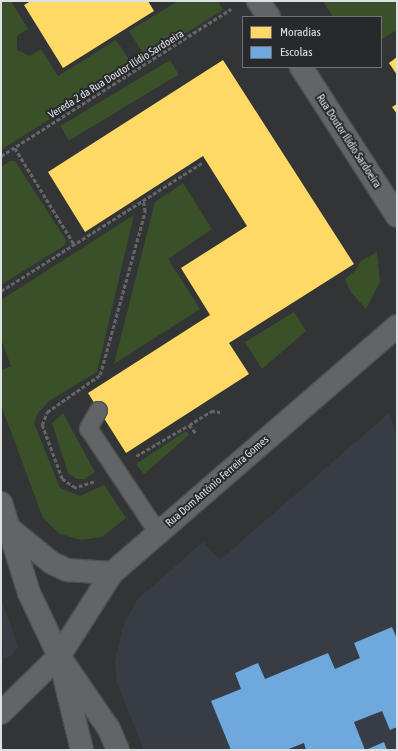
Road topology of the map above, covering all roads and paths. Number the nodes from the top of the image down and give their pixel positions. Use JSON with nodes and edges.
{"nodes":[{"id":1,"x":258,"y":1,"type":"edge"},
{"id":2,"x":234,"y":6,"type":"dead end"},
{"id":3,"x":268,"y":16,"type":"edge"},
{"id":4,"x":302,"y":68,"type":"edge"},
{"id":5,"x":15,"y":148,"type":"junction"},
{"id":6,"x":1,"y":156,"type":"edge"},
{"id":7,"x":202,"y":162,"type":"dead end"},
{"id":8,"x":143,"y":200,"type":"junction"},
{"id":9,"x":397,"y":216,"type":"edge"},
{"id":10,"x":74,"y":244,"type":"junction"},
{"id":11,"x":1,"y":291,"type":"edge"},
{"id":12,"x":397,"y":326,"type":"edge"},
{"id":13,"x":98,"y":410,"type":"dead end"},
{"id":14,"x":220,"y":412,"type":"dead end"},
{"id":15,"x":189,"y":425,"type":"junction"},
{"id":16,"x":196,"y":432,"type":"dead end"},
{"id":17,"x":115,"y":468,"type":"junction"},
{"id":18,"x":1,"y":504,"type":"edge"},
{"id":19,"x":10,"y":529,"type":"junction"},
{"id":20,"x":158,"y":533,"type":"junction"},
{"id":21,"x":112,"y":573,"type":"junction"},
{"id":22,"x":59,"y":656,"type":"junction"},
{"id":23,"x":1,"y":713,"type":"edge"},
{"id":24,"x":82,"y":750,"type":"edge"},
{"id":25,"x":118,"y":750,"type":"edge"}],
"edges":[{"from":1,"to":3,"type":"street"},
{"from":2,"to":5,"type":"path","name":"Vereda 2 da Rua Doutor Ilídio Sardoeira"},
{"from":4,"to":9,"type":"street","name":"Rua Doutor Ilídio Sardoeira"},
{"from":5,"to":6,"type":"path","name":"Vereda 2 da Rua Doutor Ilídio Sardoeira"},
{"from":5,"to":10,"type":"path"},
{"from":7,"to":8,"type":"path"},
{"from":8,"to":10,"type":"path"},
{"from":8,"to":17,"type":"path"},
{"from":10,"to":11,"type":"path"},
{"from":12,"to":20,"type":"street","name":"Rua Dom António Ferreira Gomes"},
{"from":13,"to":17,"type":"lane"},
{"from":14,"to":15,"type":"path"},
{"from":15,"to":16,"type":"path"},
{"from":15,"to":17,"type":"path"},
{"from":17,"to":20,"type":"lane"},
{"from":18,"to":19,"type":"street"},
{"from":19,"to":21,"type":"street"},
{"from":19,"to":22,"type":"street"},
{"from":20,"to":21,"type":"street","name":"Rua Dom António Ferreira Gomes"},
{"from":21,"to":22,"type":"street","name":"Rua Dom António Ferreira Gomes"},
{"from":22,"to":23,"type":"street","name":"Rua Dom António Ferreira Gomes"},
{"from":22,"to":24,"type":"street"},
{"from":22,"to":25,"type":"street"}]}
